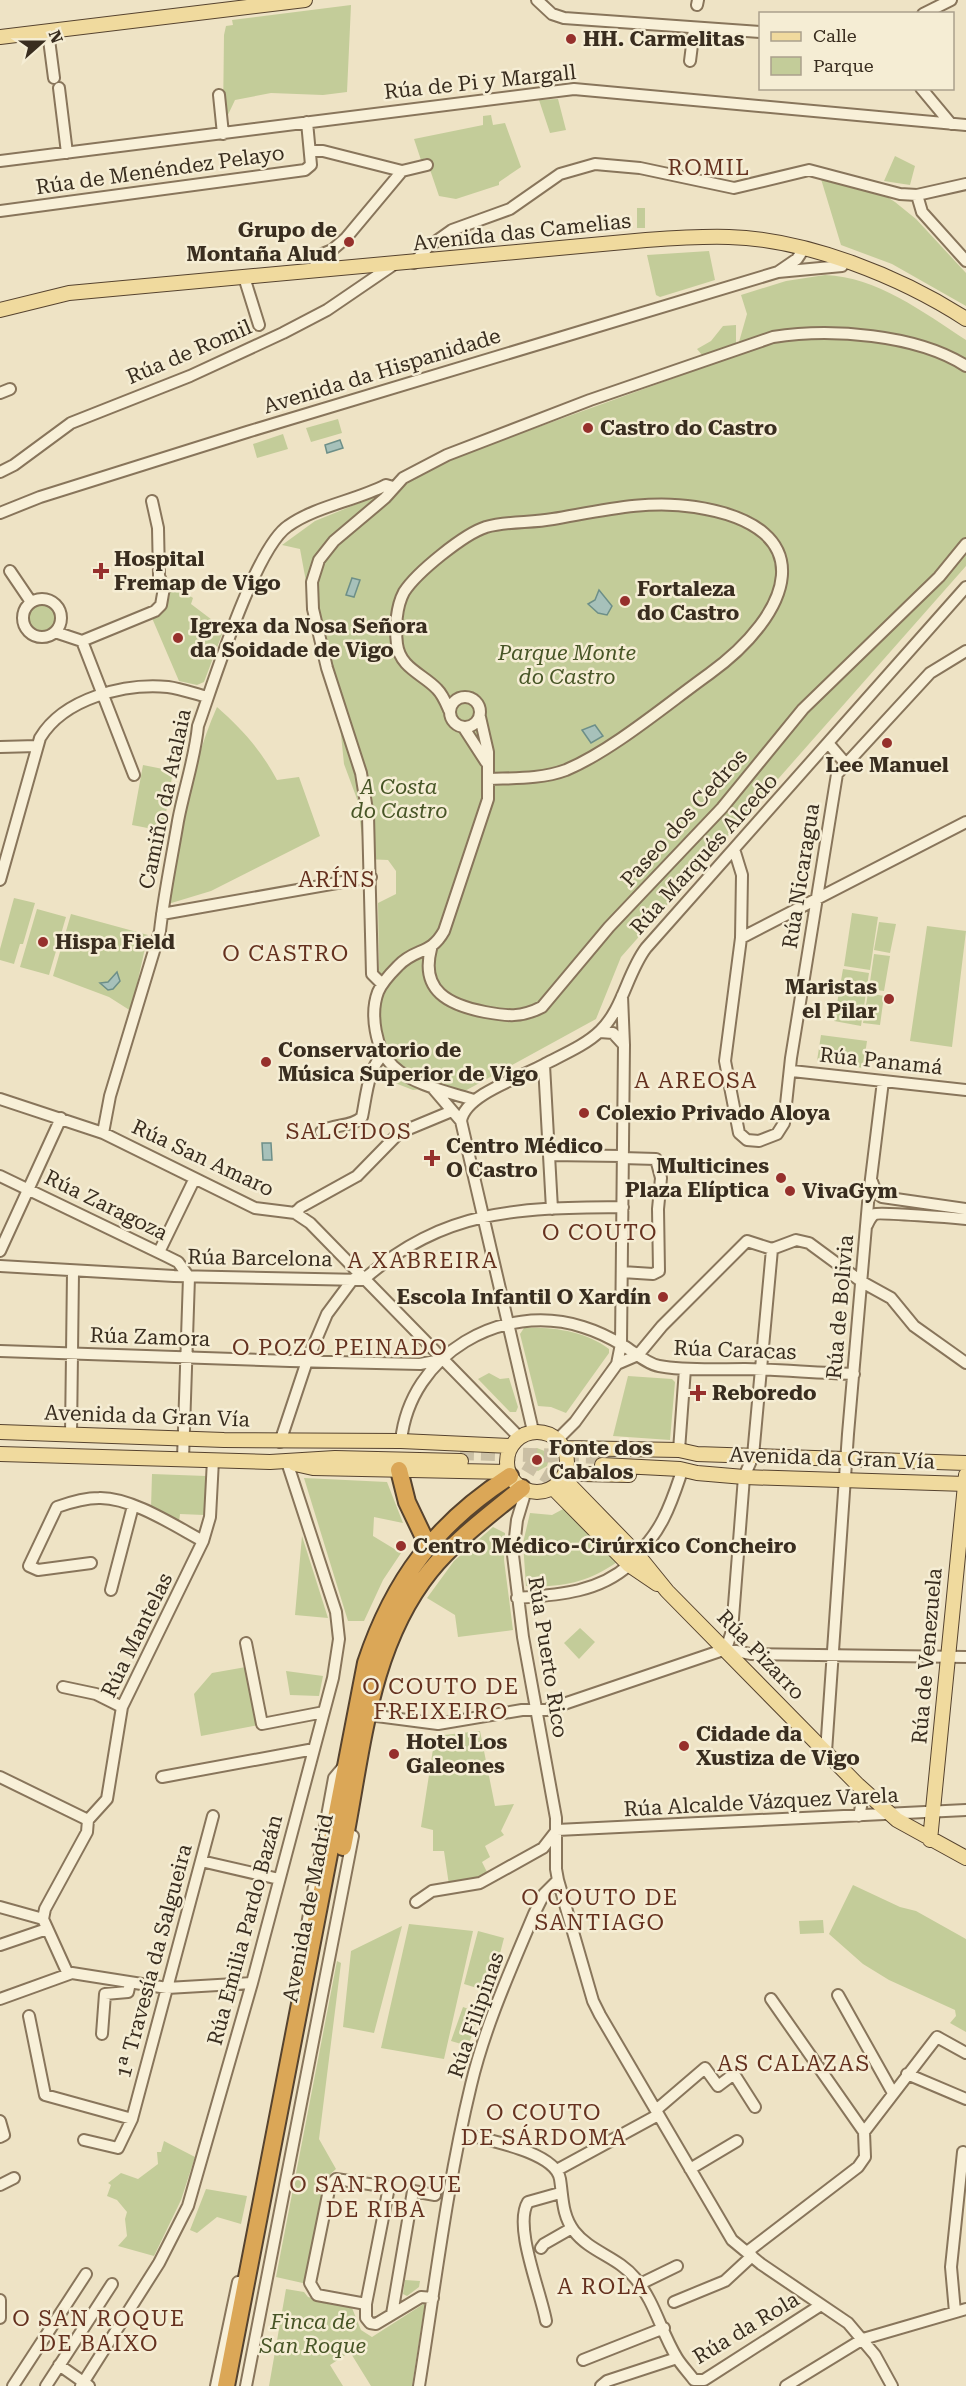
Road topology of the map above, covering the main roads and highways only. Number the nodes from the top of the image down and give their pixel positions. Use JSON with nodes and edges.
{"nodes":[{"id":1,"x":305,"y":0,"type":"edge"},
{"id":2,"x":0,"y":37,"type":"edge"},
{"id":3,"x":802,"y":250,"type":"junction"},
{"id":4,"x":0,"y":310,"type":"edge"},
{"id":5,"x":966,"y":319,"type":"edge"},
{"id":6,"x":966,"y":328,"type":"edge"},
{"id":7,"x":0,"y":1432,"type":"edge"},
{"id":8,"x":287,"y":1442,"type":"junction"},
{"id":9,"x":515,"y":1442,"type":"junction"},
{"id":10,"x":562,"y":1444,"type":"junction"},
{"id":11,"x":697,"y":1454,"type":"junction"},
{"id":12,"x":0,"y":1455,"type":"edge"},
{"id":13,"x":287,"y":1462,"type":"junction"},
{"id":14,"x":966,"y":1463,"type":"edge"},
{"id":15,"x":399,"y":1470,"type":"junction"},
{"id":16,"x":697,"y":1473,"type":"junction"},
{"id":17,"x":966,"y":1475,"type":"edge"},
{"id":18,"x":561,"y":1479,"type":"junction"},
{"id":19,"x":516,"y":1481,"type":"junction"},
{"id":20,"x":966,"y":1484,"type":"edge"},
{"id":21,"x":428,"y":1546,"type":"junction"},
{"id":22,"x":618,"y":1546,"type":"dead end"},
{"id":23,"x":633,"y":1560,"type":"junction"},
{"id":24,"x":646,"y":1577,"type":"junction"},
{"id":25,"x":667,"y":1591,"type":"junction"},
{"id":26,"x":354,"y":1762,"type":"junction"},
{"id":27,"x":930,"y":1840,"type":"junction"},
{"id":28,"x":966,"y":1858,"type":"edge"},
{"id":29,"x":226,"y":2386,"type":"edge"},
{"id":30,"x":236,"y":2386,"type":"edge"}],
"edges":[{"from":1,"to":2,"type":"main road"},
{"from":3,"to":4,"type":"main road","name":"Avenida das Camelias"},
{"from":3,"to":5,"type":"main road","name":"Avenida das Camelias"},
{"from":3,"to":6,"type":"main road","name":"Avenida das Camelias"},
{"from":7,"to":8,"type":"main road","name":"Avenida da Gran Vía"},
{"from":8,"to":9,"type":"main road","name":"Avenida da Gran Vía"},
{"from":8,"to":13,"type":"main road","name":"Avenida da Gran Vía"},
{"from":9,"to":10,"type":"main road"},
{"from":9,"to":19,"type":"main road"},
{"from":10,"to":11,"type":"main road","name":"Avenida da Gran Vía"},
{"from":10,"to":18,"type":"main road"},
{"from":11,"to":14,"type":"main road","name":"Avenida da Gran Vía"},
{"from":11,"to":16,"type":"main road","name":"Avenida da Gran Vía"},
{"from":12,"to":13,"type":"main road","name":"Avenida da Gran Vía"},
{"from":13,"to":15,"type":"main road","name":"Avenida da Gran Vía"},
{"from":15,"to":19,"type":"main road","name":"Avenida da Gran Vía"},
{"from":15,"to":21,"type":"highway"},
{"from":16,"to":18,"type":"main road","name":"Avenida da Gran Vía"},
{"from":16,"to":20,"type":"main road","name":"Avenida da Gran Vía"},
{"from":17,"to":20,"type":"main road","name":"Rúa de Venezuela"},
{"from":18,"to":19,"type":"main road"},
{"from":18,"to":23,"type":"main road","name":"Rúa Pizarro"},
{"from":19,"to":21,"type":"highway","name":"Avenida de Madrid"},
{"from":19,"to":26,"type":"highway","name":"Avenida de Madrid"},
{"from":20,"to":27,"type":"main road","name":"Rúa de Venezuela"},
{"from":21,"to":26,"type":"highway","name":"Avenida de Madrid"},
{"from":22,"to":24,"type":"main road","name":"Rúa Pizarro"},
{"from":23,"to":24,"type":"main road","name":"Rúa Pizarro"},
{"from":23,"to":25,"type":"main road","name":"Rúa Pizarro"},
{"from":24,"to":25,"type":"main road","name":"Rúa Pizarro"},
{"from":25,"to":27,"type":"main road","name":"Rúa Pizarro"},
{"from":26,"to":29,"type":"highway","name":"Avenida de Madrid"},
{"from":26,"to":30,"type":"highway","name":"Avenida de Madrid"},
{"from":27,"to":28,"type":"main road","name":"Rúa Pizarro"}]}
